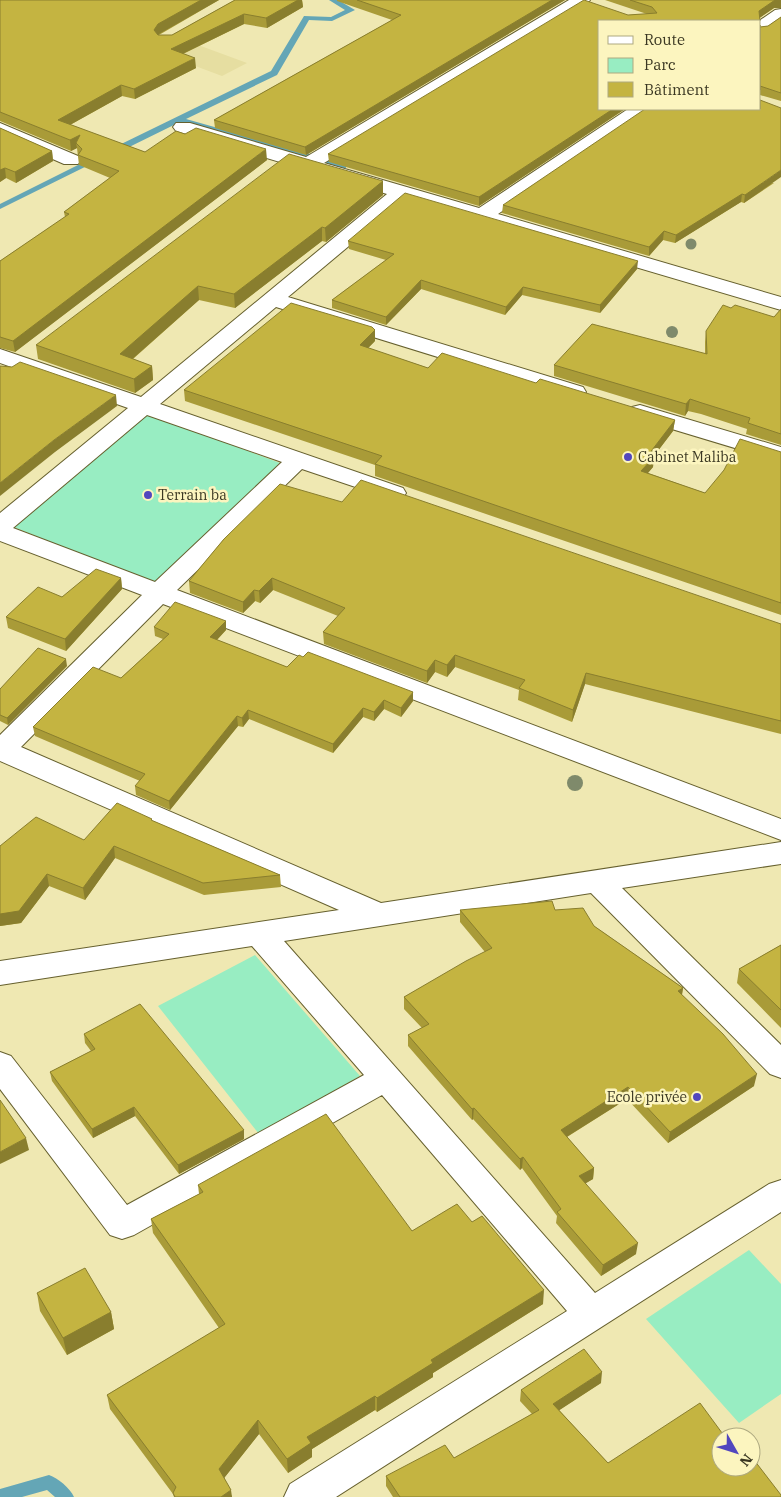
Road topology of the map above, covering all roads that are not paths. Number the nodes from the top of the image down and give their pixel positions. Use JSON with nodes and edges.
{"nodes":[{"id":1,"x":581,"y":0,"type":"edge"},
{"id":2,"x":600,"y":6,"type":"edge"},
{"id":3,"x":781,"y":14,"type":"edge"},
{"id":4,"x":761,"y":28,"type":"edge"},
{"id":5,"x":639,"y":110,"type":"edge"},
{"id":6,"x":182,"y":127,"type":"dead end"},
{"id":7,"x":0,"y":129,"type":"edge"},
{"id":8,"x":71,"y":160,"type":"dead end"},
{"id":9,"x":308,"y":164,"type":"junction"},
{"id":10,"x":401,"y":192,"type":"junction"},
{"id":11,"x":482,"y":215,"type":"junction"},
{"id":12,"x":273,"y":299,"type":"junction"},
{"id":13,"x":781,"y":304,"type":"edge"},
{"id":14,"x":13,"y":361,"type":"edge"},
{"id":15,"x":593,"y":397,"type":"edge"},
{"id":16,"x":144,"y":406,"type":"junction"},
{"id":17,"x":621,"y":406,"type":"edge"},
{"id":18,"x":781,"y":455,"type":"edge"},
{"id":19,"x":298,"y":460,"type":"junction"},
{"id":20,"x":419,"y":502,"type":"edge"},
{"id":21,"x":0,"y":526,"type":"edge"},
{"id":22,"x":0,"y":532,"type":"edge"},
{"id":23,"x":159,"y":593,"type":"junction"},
{"id":24,"x":0,"y":750,"type":"edge"},
{"id":25,"x":781,"y":830,"type":"edge"},
{"id":26,"x":781,"y":853,"type":"edge"},
{"id":27,"x":597,"y":881,"type":"junction"},
{"id":28,"x":379,"y":915,"type":"junction"},
{"id":29,"x":258,"y":933,"type":"junction"},
{"id":30,"x":0,"y":973,"type":"edge"},
{"id":31,"x":0,"y":1065,"type":"edge"},
{"id":32,"x":781,"y":1065,"type":"edge"},
{"id":33,"x":385,"y":1078,"type":"junction"},
{"id":34,"x":781,"y":1194,"type":"edge"},
{"id":35,"x":592,"y":1314,"type":"junction"},
{"id":36,"x":303,"y":1497,"type":"edge"}],
"edges":[{"from":1,"to":2,"type":"street"},
{"from":1,"to":9,"type":"street"},
{"from":3,"to":4,"type":"street"},
{"from":5,"to":11,"type":"street"},
{"from":6,"to":9,"type":"street"},
{"from":7,"to":8,"type":"street"},
{"from":9,"to":10,"type":"street"},
{"from":10,"to":11,"type":"street"},
{"from":10,"to":12,"type":"street"},
{"from":11,"to":13,"type":"street"},
{"from":12,"to":15,"type":"street"},
{"from":12,"to":16,"type":"street"},
{"from":14,"to":16,"type":"street"},
{"from":16,"to":19,"type":"street"},
{"from":16,"to":21,"type":"street"},
{"from":17,"to":18,"type":"street"},
{"from":19,"to":20,"type":"street"},
{"from":19,"to":23,"type":"street"},
{"from":22,"to":23,"type":"street"},
{"from":23,"to":24,"type":"street"},
{"from":23,"to":25,"type":"street"},
{"from":24,"to":28,"type":"street"},
{"from":26,"to":27,"type":"street"},
{"from":27,"to":28,"type":"street"},
{"from":27,"to":32,"type":"street"},
{"from":28,"to":29,"type":"street"},
{"from":29,"to":30,"type":"street"},
{"from":29,"to":33,"type":"street"},
{"from":31,"to":33,"type":"street"},
{"from":33,"to":35,"type":"street"},
{"from":34,"to":35,"type":"street"},
{"from":35,"to":36,"type":"street"}]}
